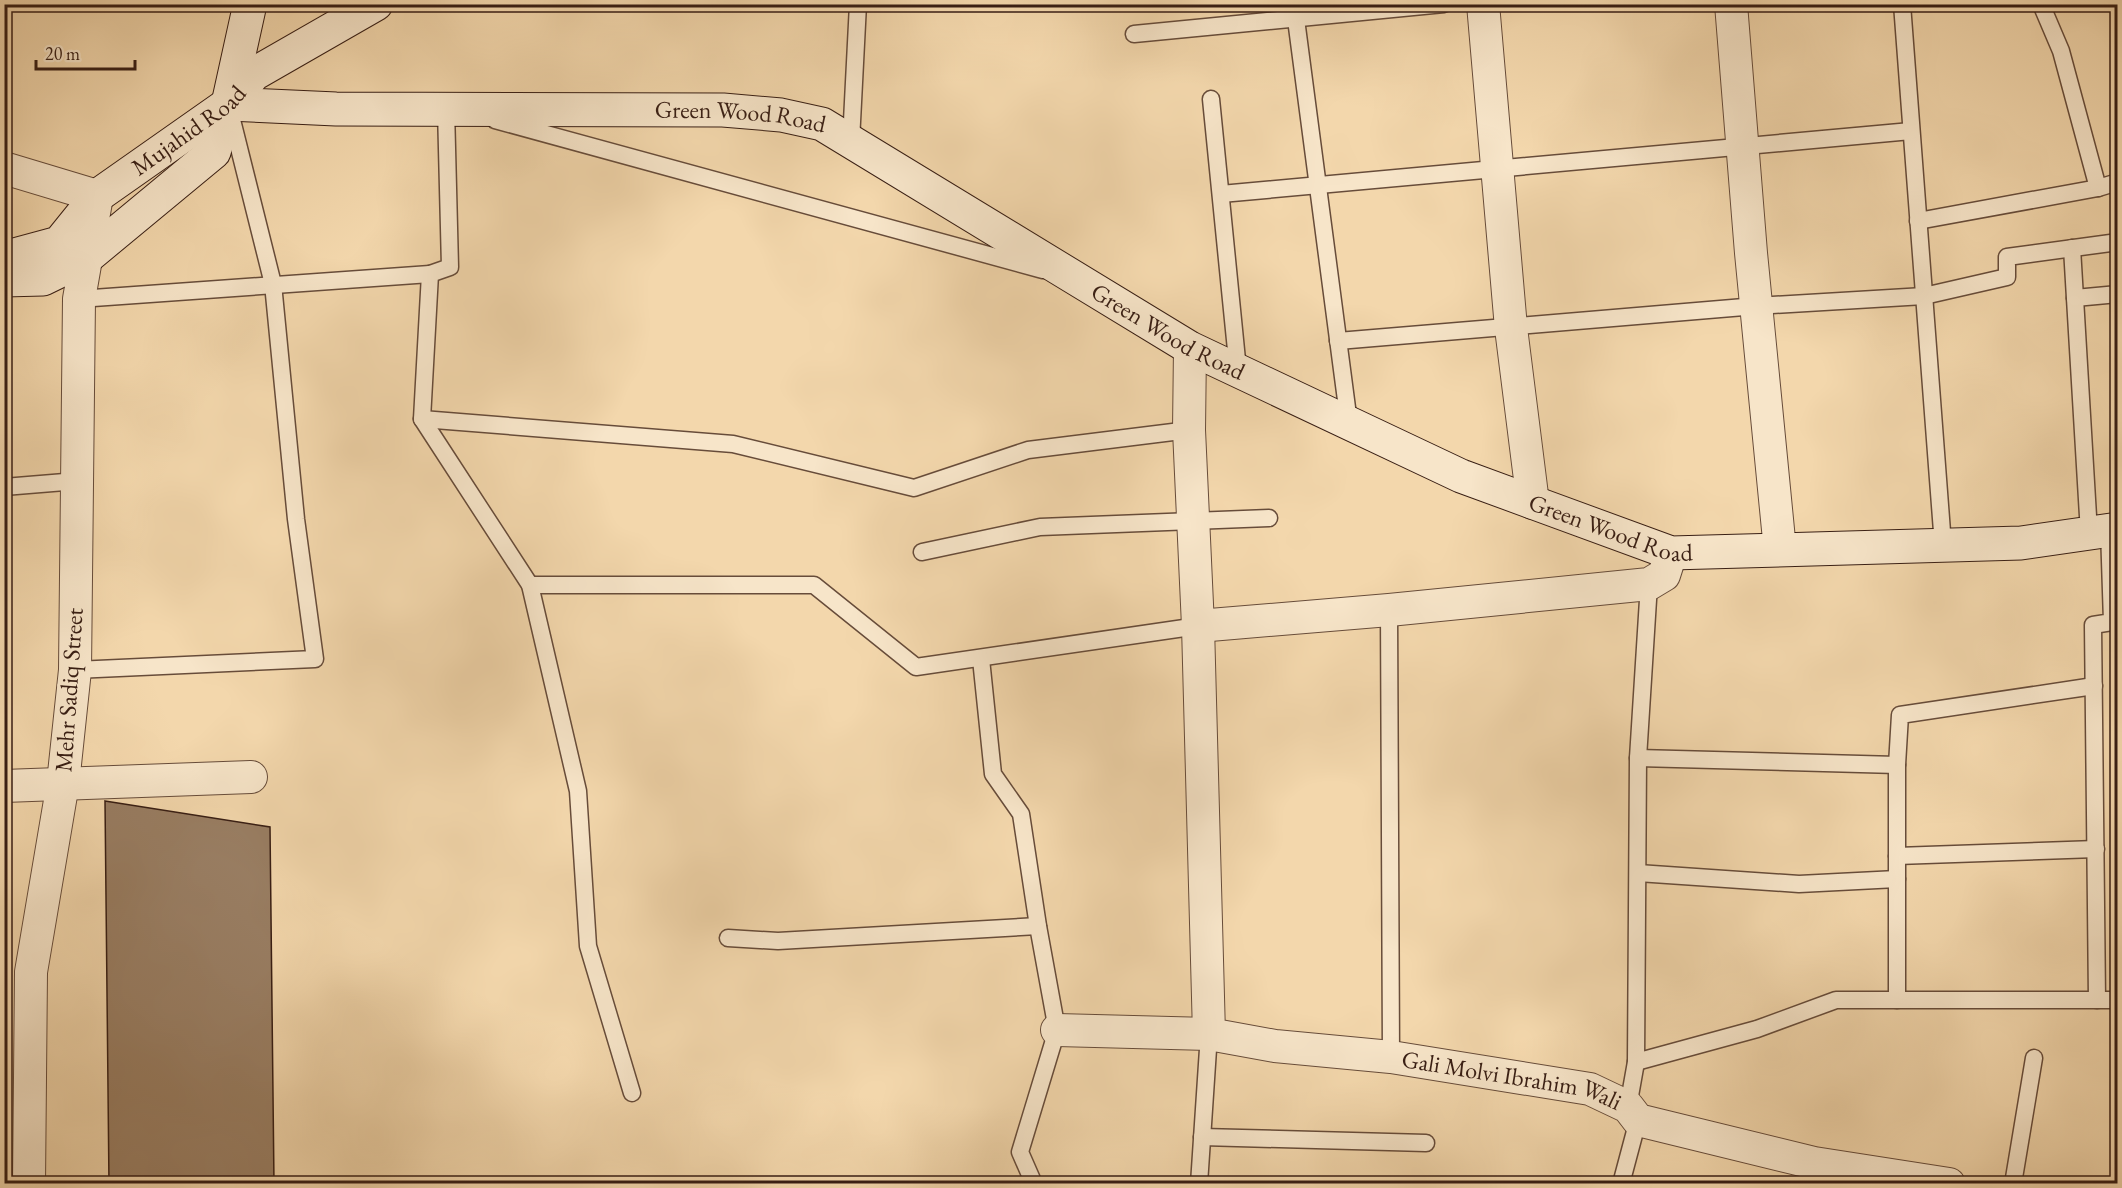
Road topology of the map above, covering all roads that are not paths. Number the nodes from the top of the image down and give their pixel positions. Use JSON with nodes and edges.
{"nodes":[{"id":1,"x":250,"y":4,"type":"edge"},
{"id":2,"x":376,"y":4,"type":"edge"},
{"id":3,"x":858,"y":4,"type":"edge"},
{"id":4,"x":1444,"y":4,"type":"edge"},
{"id":5,"x":1484,"y":4,"type":"edge"},
{"id":6,"x":1731,"y":4,"type":"edge"},
{"id":7,"x":1902,"y":4,"type":"edge"},
{"id":8,"x":2041,"y":4,"type":"edge"},
{"id":9,"x":1295,"y":12,"type":"edge"},
{"id":10,"x":1134,"y":34,"type":"dead end"},
{"id":11,"x":1211,"y":99,"type":"dead end"},
{"id":12,"x":228,"y":104,"type":"junction"},
{"id":13,"x":451,"y":109,"type":"junction"},
{"id":14,"x":1911,"y":131,"type":"junction"},
{"id":15,"x":851,"y":141,"type":"junction"},
{"id":16,"x":1743,"y":145,"type":"junction"},
{"id":17,"x":4,"y":168,"type":"edge"},
{"id":18,"x":1497,"y":169,"type":"junction"},
{"id":19,"x":2118,"y":182,"type":"edge"},
{"id":20,"x":1318,"y":186,"type":"junction"},
{"id":21,"x":2098,"y":188,"type":"junction"},
{"id":22,"x":1221,"y":194,"type":"junction"},
{"id":23,"x":97,"y":196,"type":"junction"},
{"id":24,"x":1918,"y":221,"type":"junction"},
{"id":25,"x":2118,"y":242,"type":"edge"},
{"id":26,"x":2072,"y":248,"type":"junction"},
{"id":27,"x":4,"y":256,"type":"edge"},
{"id":28,"x":86,"y":258,"type":"junction"},
{"id":29,"x":430,"y":274,"type":"junction"},
{"id":30,"x":4,"y":280,"type":"edge"},
{"id":31,"x":1079,"y":280,"type":"junction"},
{"id":32,"x":273,"y":284,"type":"junction"},
{"id":33,"x":2118,"y":294,"type":"edge"},
{"id":34,"x":1924,"y":296,"type":"junction"},
{"id":35,"x":2074,"y":298,"type":"junction"},
{"id":36,"x":79,"y":299,"type":"junction"},
{"id":37,"x":1756,"y":306,"type":"junction"},
{"id":38,"x":1511,"y":328,"type":"junction"},
{"id":39,"x":1338,"y":342,"type":"junction"},
{"id":40,"x":1190,"y":348,"type":"junction"},
{"id":41,"x":1238,"y":370,"type":"junction"},
{"id":42,"x":422,"y":419,"type":"junction"},
{"id":43,"x":1349,"y":423,"type":"junction"},
{"id":44,"x":1190,"y":430,"type":"junction"},
{"id":45,"x":77,"y":481,"type":"junction"},
{"id":46,"x":4,"y":486,"type":"edge"},
{"id":47,"x":1533,"y":502,"type":"junction"},
{"id":48,"x":1269,"y":518,"type":"dead end"},
{"id":49,"x":1193,"y":521,"type":"junction"},
{"id":50,"x":2105,"y":531,"type":"edge"},
{"id":51,"x":1943,"y":545,"type":"junction"},
{"id":52,"x":1780,"y":550,"type":"junction"},
{"id":53,"x":922,"y":552,"type":"dead end"},
{"id":54,"x":1671,"y":553,"type":"junction"},
{"id":55,"x":1649,"y":584,"type":"junction"},
{"id":56,"x":530,"y":585,"type":"junction"},
{"id":57,"x":1389,"y":610,"type":"junction"},
{"id":58,"x":1198,"y":626,"type":"junction"},
{"id":59,"x":981,"y":658,"type":"junction"},
{"id":60,"x":75,"y":670,"type":"junction"},
{"id":61,"x":2094,"y":686,"type":"junction"},
{"id":62,"x":1638,"y":758,"type":"junction"},
{"id":63,"x":1898,"y":765,"type":"junction"},
{"id":64,"x":251,"y":777,"type":"dead end"},
{"id":65,"x":63,"y":783,"type":"junction"},
{"id":66,"x":4,"y":786,"type":"edge"},
{"id":67,"x":2096,"y":849,"type":"junction"},
{"id":68,"x":1898,"y":856,"type":"junction"},
{"id":69,"x":1638,"y":873,"type":"junction"},
{"id":70,"x":1897,"y":879,"type":"junction"},
{"id":71,"x":1038,"y":926,"type":"junction"},
{"id":72,"x":728,"y":938,"type":"dead end"},
{"id":73,"x":1897,"y":1000,"type":"junction"},
{"id":74,"x":2097,"y":1000,"type":"junction"},
{"id":75,"x":2118,"y":1000,"type":"edge"},
{"id":76,"x":1058,"y":1030,"type":"junction"},
{"id":77,"x":1209,"y":1034,"type":"junction"},
{"id":78,"x":1391,"y":1058,"type":"junction"},
{"id":79,"x":2034,"y":1059,"type":"dead end"},
{"id":80,"x":1636,"y":1062,"type":"junction"},
{"id":81,"x":632,"y":1094,"type":"dead end"},
{"id":82,"x":1633,"y":1114,"type":"junction"},
{"id":83,"x":1202,"y":1137,"type":"junction"},
{"id":84,"x":1426,"y":1143,"type":"dead end"},
{"id":85,"x":29,"y":1184,"type":"edge"},
{"id":86,"x":1034,"y":1184,"type":"edge"},
{"id":87,"x":1199,"y":1184,"type":"edge"},
{"id":88,"x":1621,"y":1184,"type":"edge"},
{"id":89,"x":1949,"y":1184,"type":"edge"},
{"id":90,"x":2013,"y":1184,"type":"edge"}],
"edges":[{"from":1,"to":12,"type":"street"},
{"from":2,"to":12,"type":"street","name":"Mujahid Road"},
{"from":3,"to":15,"type":"lane"},
{"from":4,"to":9,"type":"lane"},
{"from":5,"to":18,"type":"street"},
{"from":6,"to":16,"type":"street"},
{"from":7,"to":14,"type":"lane"},
{"from":8,"to":21,"type":"lane"},
{"from":9,"to":10,"type":"lane"},
{"from":9,"to":20,"type":"lane"},
{"from":11,"to":22,"type":"lane"},
{"from":12,"to":13,"type":"street","name":"Green Wood Road"},
{"from":12,"to":23,"type":"street","name":"Mujahid Road"},
{"from":12,"to":28,"type":"street"},
{"from":12,"to":32,"type":"lane"},
{"from":13,"to":15,"type":"street","name":"Green Wood Road"},
{"from":13,"to":29,"type":"lane"},
{"from":13,"to":31,"type":"lane"},
{"from":14,"to":16,"type":"lane"},
{"from":14,"to":24,"type":"lane"},
{"from":15,"to":31,"type":"street","name":"Green Wood Road"},
{"from":16,"to":18,"type":"lane"},
{"from":16,"to":37,"type":"street"},
{"from":17,"to":23,"type":"street"},
{"from":18,"to":20,"type":"lane"},
{"from":18,"to":38,"type":"street"},
{"from":19,"to":21,"type":"lane"},
{"from":20,"to":22,"type":"lane"},
{"from":20,"to":39,"type":"lane"},
{"from":21,"to":24,"type":"lane"},
{"from":22,"to":41,"type":"lane"},
{"from":23,"to":27,"type":"street","name":"Mujahid Road"},
{"from":23,"to":28,"type":"street","name":"Mehr Sadiq Street"},
{"from":24,"to":34,"type":"lane"},
{"from":25,"to":26,"type":"lane"},
{"from":26,"to":34,"type":"lane"},
{"from":26,"to":35,"type":"lane"},
{"from":28,"to":30,"type":"street"},
{"from":28,"to":36,"type":"street","name":"Mehr Sadiq Street"},
{"from":29,"to":32,"type":"lane"},
{"from":29,"to":42,"type":"lane"},
{"from":31,"to":40,"type":"street","name":"Green Wood Road"},
{"from":32,"to":36,"type":"lane"},
{"from":32,"to":60,"type":"lane"},
{"from":33,"to":35,"type":"lane"},
{"from":34,"to":37,"type":"lane"},
{"from":34,"to":51,"type":"lane"},
{"from":35,"to":50,"type":"lane"},
{"from":36,"to":45,"type":"street","name":"Mehr Sadiq Street"},
{"from":37,"to":38,"type":"lane"},
{"from":37,"to":52,"type":"street"},
{"from":38,"to":39,"type":"lane"},
{"from":38,"to":47,"type":"street"},
{"from":39,"to":43,"type":"lane"},
{"from":40,"to":41,"type":"street","name":"Green Wood Road"},
{"from":40,"to":44,"type":"street"},
{"from":41,"to":43,"type":"street","name":"Green Wood Road"},
{"from":42,"to":44,"type":"lane"},
{"from":42,"to":56,"type":"lane"},
{"from":43,"to":47,"type":"street","name":"Green Wood Road"},
{"from":44,"to":49,"type":"street"},
{"from":45,"to":46,"type":"lane"},
{"from":45,"to":60,"type":"street","name":"Mehr Sadiq Street"},
{"from":47,"to":54,"type":"street","name":"Green Wood Road"},
{"from":48,"to":49,"type":"lane"},
{"from":49,"to":53,"type":"lane"},
{"from":49,"to":58,"type":"street"},
{"from":50,"to":51,"type":"street","name":"Green Wood Road"},
{"from":50,"to":61,"type":"lane"},
{"from":51,"to":52,"type":"street","name":"Green Wood Road"},
{"from":52,"to":54,"type":"street","name":"Green Wood Road"},
{"from":54,"to":55,"type":"street"},
{"from":55,"to":57,"type":"street"},
{"from":55,"to":62,"type":"lane"},
{"from":56,"to":59,"type":"lane"},
{"from":56,"to":81,"type":"lane"},
{"from":57,"to":58,"type":"street"},
{"from":57,"to":78,"type":"lane"},
{"from":58,"to":59,"type":"lane"},
{"from":58,"to":77,"type":"street"},
{"from":59,"to":71,"type":"lane"},
{"from":60,"to":65,"type":"street","name":"Mehr Sadiq Street"},
{"from":61,"to":63,"type":"lane"},
{"from":61,"to":67,"type":"lane"},
{"from":62,"to":63,"type":"lane"},
{"from":62,"to":69,"type":"lane"},
{"from":63,"to":68,"type":"lane"},
{"from":64,"to":65,"type":"street"},
{"from":65,"to":66,"type":"street"},
{"from":65,"to":85,"type":"street","name":"Mehr Sadiq Street"},
{"from":67,"to":68,"type":"lane"},
{"from":67,"to":74,"type":"lane"},
{"from":68,"to":70,"type":"lane"},
{"from":69,"to":70,"type":"lane"},
{"from":69,"to":80,"type":"lane"},
{"from":70,"to":73,"type":"lane"},
{"from":71,"to":72,"type":"lane"},
{"from":71,"to":76,"type":"lane"},
{"from":73,"to":74,"type":"lane"},
{"from":73,"to":80,"type":"lane"},
{"from":74,"to":75,"type":"lane"},
{"from":76,"to":77,"type":"street","name":"Gali Molvi Ibrahim Wali"},
{"from":76,"to":86,"type":"lane"},
{"from":77,"to":78,"type":"street","name":"Gali Molvi Ibrahim Wali"},
{"from":77,"to":83,"type":"lane"},
{"from":78,"to":82,"type":"street","name":"Gali Molvi Ibrahim Wali"},
{"from":79,"to":90,"type":"lane"},
{"from":80,"to":82,"type":"lane"},
{"from":82,"to":88,"type":"lane"},
{"from":82,"to":89,"type":"street","name":"Gali Molvi Ibrahim Wali"},
{"from":83,"to":84,"type":"lane"},
{"from":83,"to":87,"type":"lane"}]}
